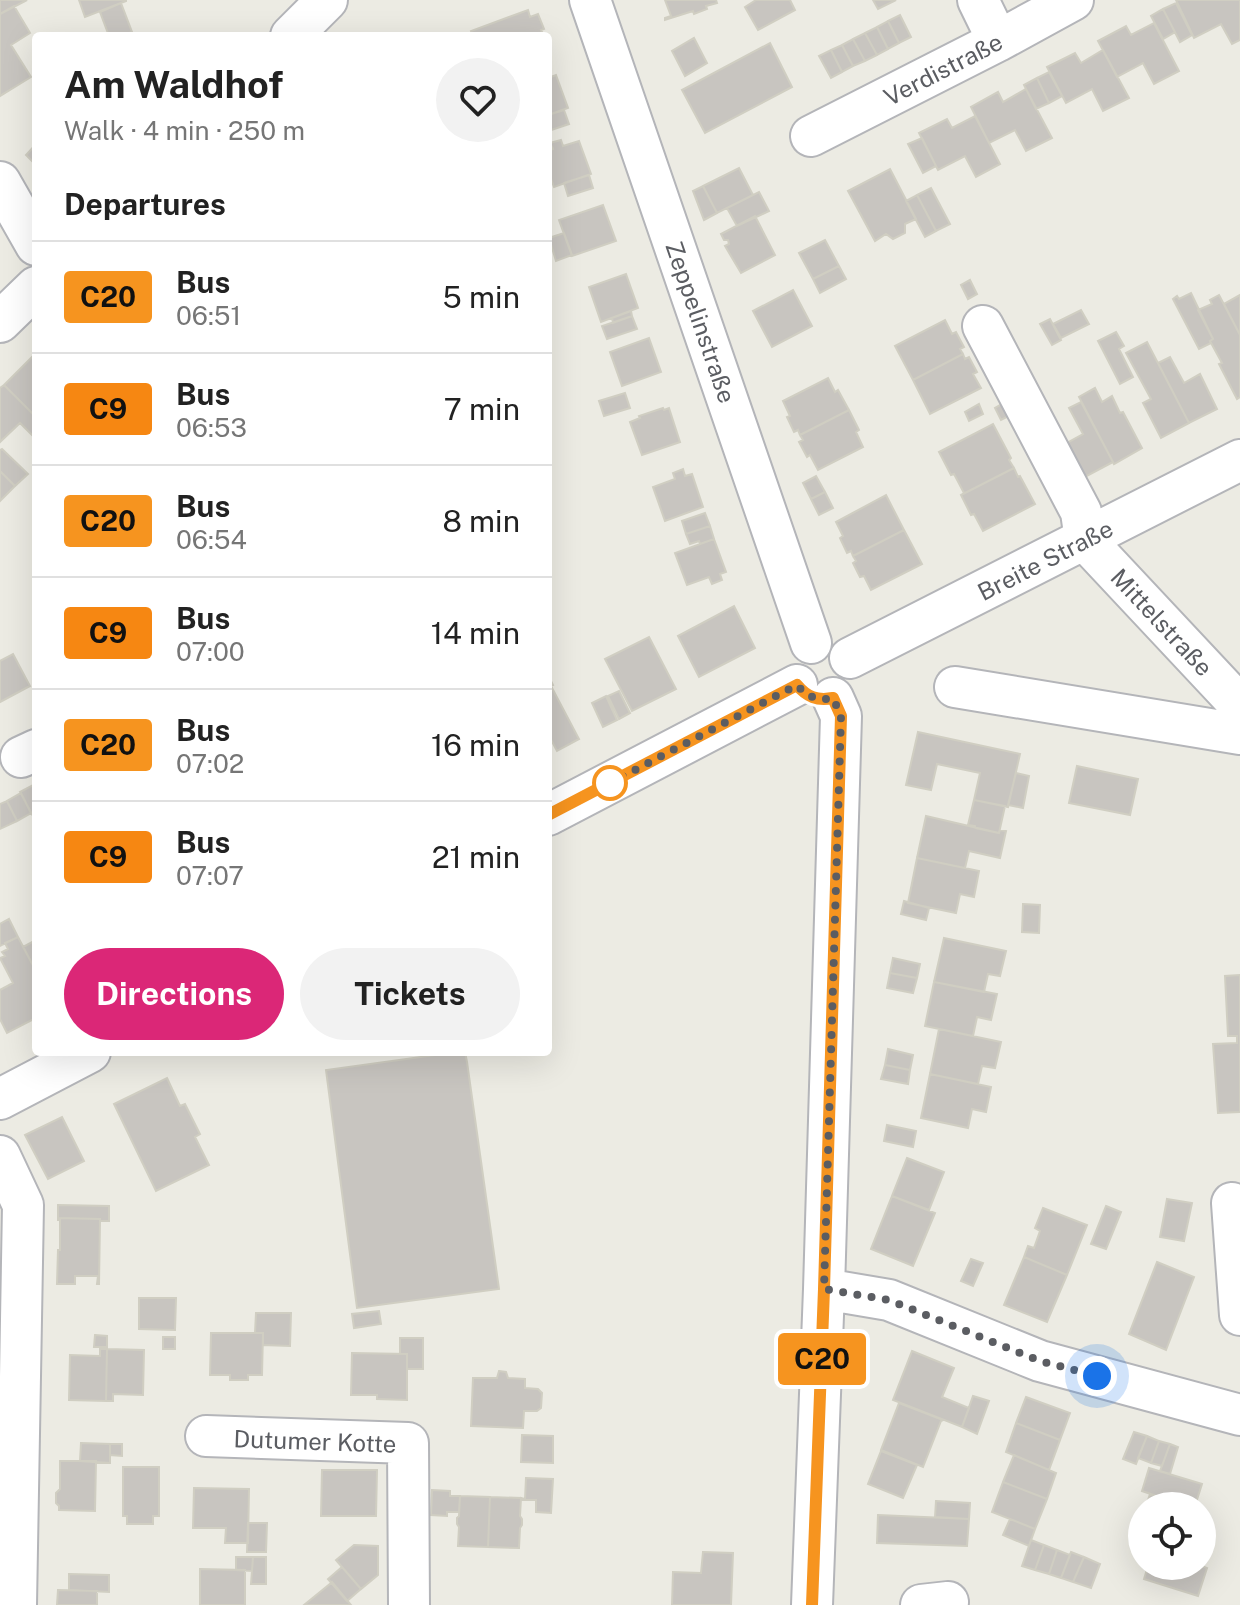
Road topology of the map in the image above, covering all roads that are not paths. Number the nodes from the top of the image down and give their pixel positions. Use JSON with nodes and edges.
{"nodes":[{"id":1,"x":327,"y":0,"type":"edge"},
{"id":2,"x":590,"y":0,"type":"edge"},
{"id":3,"x":978,"y":0,"type":"edge"},
{"id":4,"x":1073,"y":0,"type":"edge"},
{"id":5,"x":295,"y":32,"type":"edge"},
{"id":6,"x":998,"y":41,"type":"junction"},
{"id":7,"x":811,"y":136,"type":"dead end"},
{"id":8,"x":0,"y":182,"type":"edge"},
{"id":9,"x":32,"y":238,"type":"edge"},
{"id":10,"x":32,"y":291,"type":"edge"},
{"id":11,"x":0,"y":322,"type":"edge"},
{"id":12,"x":983,"y":326,"type":"dead end"},
{"id":13,"x":1240,"y":460,"type":"edge"},
{"id":14,"x":1085,"y":540,"type":"junction"},
{"id":15,"x":811,"y":643,"type":"junction"},
{"id":16,"x":850,"y":658,"type":"junction"},
{"id":17,"x":955,"y":687,"type":"dead end"},
{"id":18,"x":815,"y":692,"type":"junction"},
{"id":19,"x":1240,"y":703,"type":"edge"},
{"id":20,"x":1240,"y":734,"type":"edge"},
{"id":21,"x":552,"y":813,"type":"edge"},
{"id":22,"x":82,"y":1056,"type":"edge"},
{"id":23,"x":0,"y":1099,"type":"edge"},
{"id":24,"x":0,"y":1156,"type":"edge"},
{"id":25,"x":1232,"y":1203,"type":"dead end"},
{"id":26,"x":824,"y":1289,"type":"junction"},
{"id":27,"x":1240,"y":1315,"type":"edge"},
{"id":28,"x":1240,"y":1415,"type":"edge"},
{"id":29,"x":206,"y":1436,"type":"dead end"},
{"id":30,"x":11,"y":1590,"type":"edge"},
{"id":31,"x":409,"y":1605,"type":"edge"},
{"id":32,"x":812,"y":1605,"type":"edge"}],
"edges":[{"from":1,"to":5,"type":"street"},
{"from":2,"to":15,"type":"street","name":"Zeppelinstraße"},
{"from":3,"to":6,"type":"street"},
{"from":4,"to":6,"type":"street","name":"Verdistraße"},
{"from":6,"to":7,"type":"street","name":"Verdistraße"},
{"from":8,"to":9,"type":"street"},
{"from":10,"to":11,"type":"street"},
{"from":12,"to":14,"type":"street"},
{"from":13,"to":14,"type":"street","name":"Breite Straße"},
{"from":14,"to":16,"type":"street","name":"Breite Straße"},
{"from":14,"to":19,"type":"street","name":"Mittelstraße"},
{"from":15,"to":16,"type":"street"},
{"from":15,"to":18,"type":"street"},
{"from":16,"to":18,"type":"street"},
{"from":17,"to":20,"type":"street"},
{"from":18,"to":21,"type":"street"},
{"from":18,"to":26,"type":"street"},
{"from":22,"to":23,"type":"street"},
{"from":24,"to":30,"type":"street"},
{"from":25,"to":27,"type":"street"},
{"from":26,"to":28,"type":"street"},
{"from":26,"to":32,"type":"street"},
{"from":29,"to":31,"type":"street","name":"Dutumer Kotte"}]}
